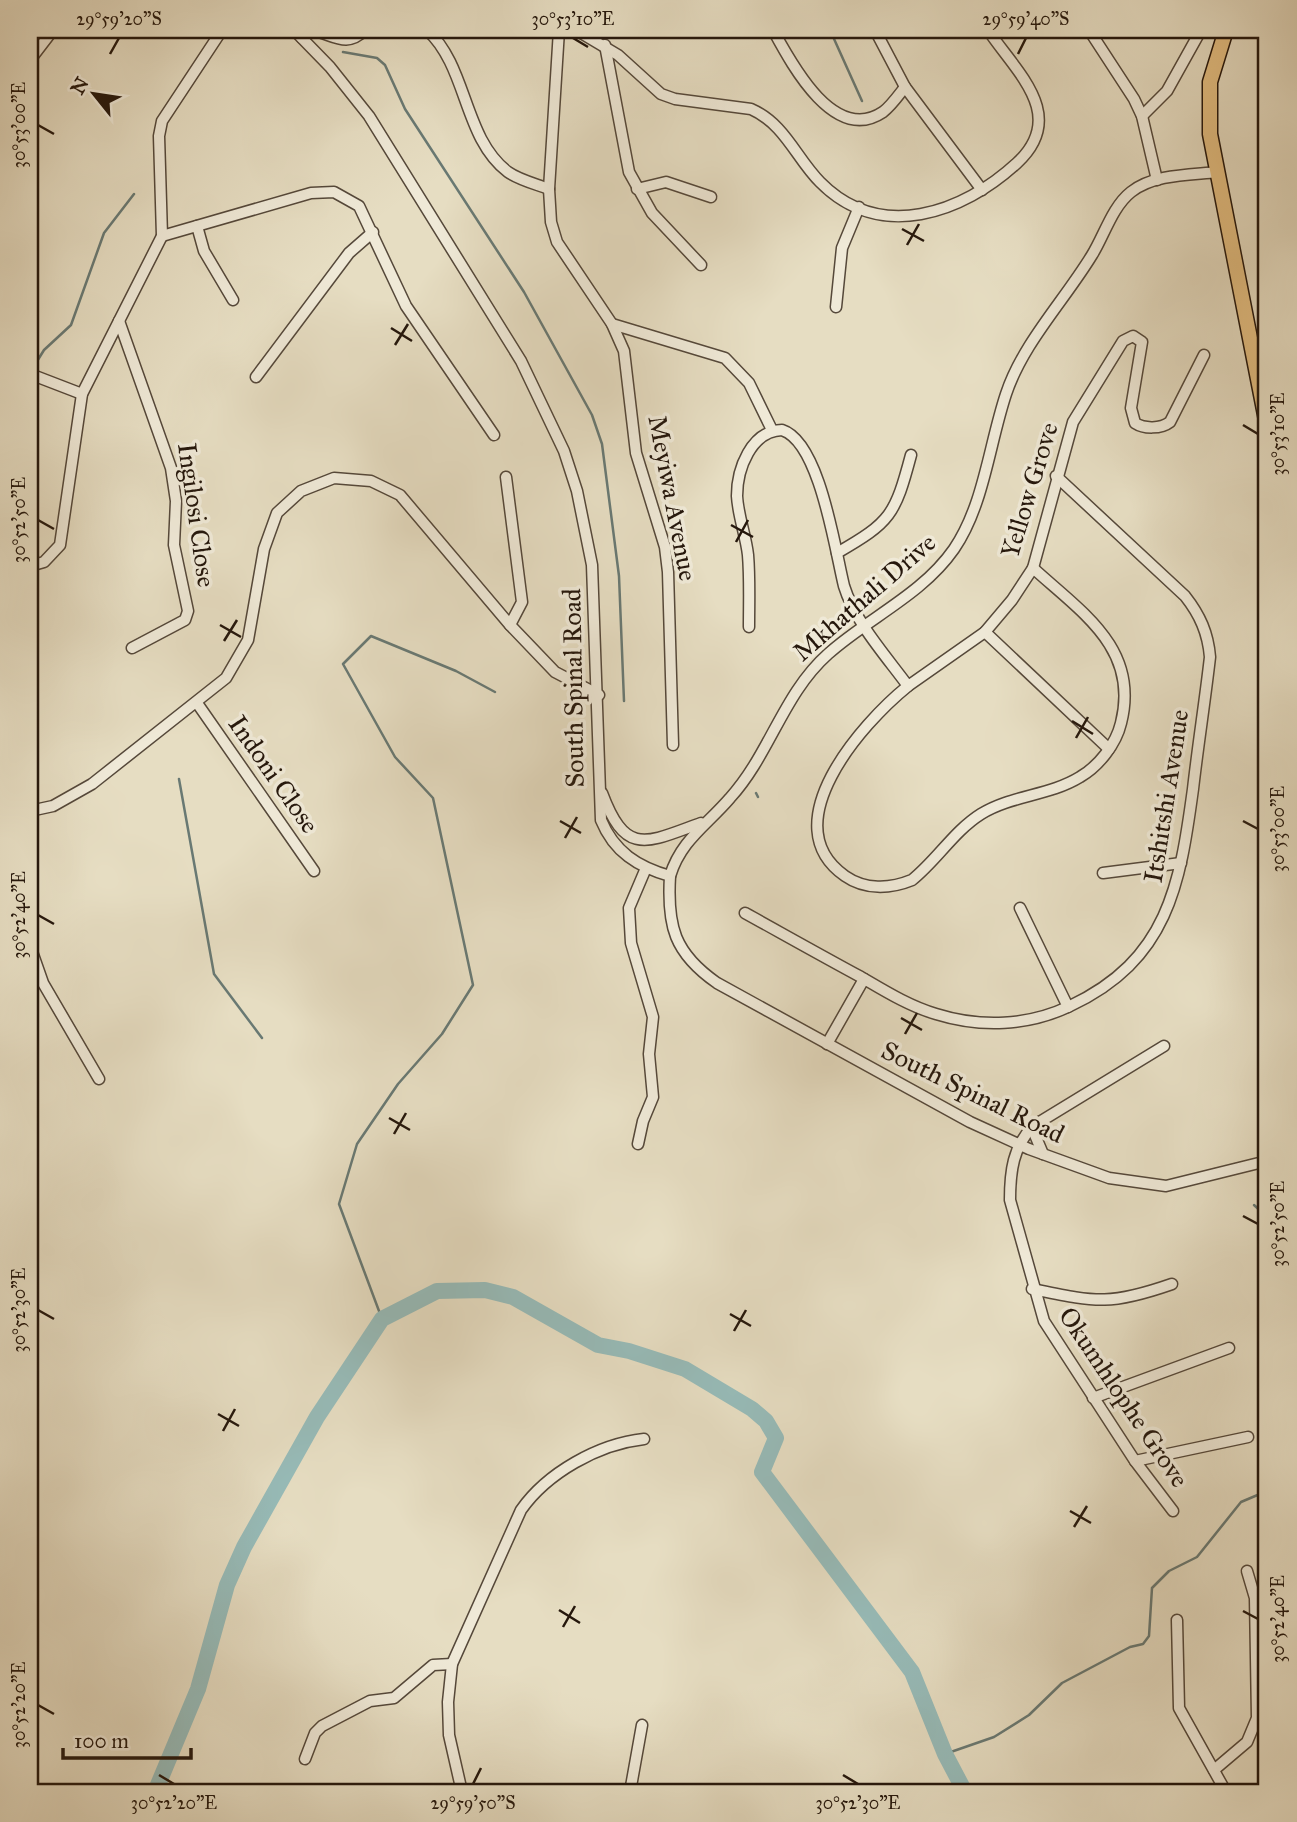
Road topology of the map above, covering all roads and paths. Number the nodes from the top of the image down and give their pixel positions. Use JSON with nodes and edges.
{"nodes":[{"id":1,"x":53,"y":30,"type":"edge"},
{"id":2,"x":222,"y":30,"type":"edge"},
{"id":3,"x":365,"y":30,"type":"edge"},
{"id":4,"x":427,"y":30,"type":"edge"},
{"id":5,"x":559,"y":30,"type":"edge"},
{"id":6,"x":576,"y":30,"type":"edge"},
{"id":7,"x":773,"y":30,"type":"edge"},
{"id":8,"x":875,"y":30,"type":"edge"},
{"id":9,"x":988,"y":30,"type":"edge"},
{"id":10,"x":1089,"y":30,"type":"edge"},
{"id":11,"x":1201,"y":30,"type":"edge"},
{"id":12,"x":1226,"y":30,"type":"edge"},
{"id":13,"x":298,"y":34,"type":"edge"},
{"id":14,"x":606,"y":45,"type":"junction"},
{"id":15,"x":30,"y":60,"type":"edge"},
{"id":16,"x":905,"y":88,"type":"junction"},
{"id":17,"x":1142,"y":116,"type":"junction"},
{"id":18,"x":1217,"y":172,"type":"junction"},
{"id":19,"x":1157,"y":180,"type":"junction"},
{"id":20,"x":549,"y":189,"type":"junction"},
{"id":21,"x":637,"y":189,"type":"junction"},
{"id":22,"x":982,"y":190,"type":"junction"},
{"id":23,"x":711,"y":197,"type":"dead end"},
{"id":24,"x":859,"y":206,"type":"junction"},
{"id":25,"x":197,"y":226,"type":"junction"},
{"id":26,"x":373,"y":232,"type":"junction"},
{"id":27,"x":162,"y":236,"type":"junction"},
{"id":28,"x":701,"y":265,"type":"dead end"},
{"id":29,"x":233,"y":300,"type":"dead end"},
{"id":30,"x":836,"y":307,"type":"dead end"},
{"id":31,"x":119,"y":321,"type":"junction"},
{"id":32,"x":612,"y":324,"type":"junction"},
{"id":33,"x":1204,"y":355,"type":"dead end"},
{"id":34,"x":30,"y":374,"type":"edge"},
{"id":35,"x":256,"y":377,"type":"dead end"},
{"id":36,"x":82,"y":394,"type":"junction"},
{"id":37,"x":1267,"y":425,"type":"edge"},
{"id":38,"x":772,"y":430,"type":"junction"},
{"id":39,"x":494,"y":435,"type":"dead end"},
{"id":40,"x":911,"y":455,"type":"dead end"},
{"id":41,"x":1056,"y":476,"type":"junction"},
{"id":42,"x":506,"y":478,"type":"dead end"},
{"id":43,"x":837,"y":553,"type":"junction"},
{"id":44,"x":30,"y":566,"type":"edge"},
{"id":45,"x":1032,"y":568,"type":"junction"},
{"id":46,"x":510,"y":625,"type":"junction"},
{"id":47,"x":864,"y":625,"type":"junction"},
{"id":48,"x":749,"y":627,"type":"dead end"},
{"id":49,"x":985,"y":632,"type":"junction"},
{"id":50,"x":132,"y":648,"type":"dead end"},
{"id":51,"x":908,"y":686,"type":"junction"},
{"id":52,"x":599,"y":695,"type":"junction"},
{"id":53,"x":197,"y":703,"type":"junction"},
{"id":54,"x":673,"y":746,"type":"dead end"},
{"id":55,"x":1109,"y":749,"type":"junction"},
{"id":56,"x":599,"y":784,"type":"junction"},
{"id":57,"x":30,"y":811,"type":"edge"},
{"id":58,"x":706,"y":821,"type":"junction"},
{"id":59,"x":1181,"y":863,"type":"junction"},
{"id":60,"x":646,"y":868,"type":"junction"},
{"id":61,"x":314,"y":871,"type":"dead end"},
{"id":62,"x":1102,"y":873,"type":"dead end"},
{"id":63,"x":670,"y":876,"type":"junction"},
{"id":64,"x":1020,"y":908,"type":"dead end"},
{"id":65,"x":745,"y":913,"type":"dead end"},
{"id":66,"x":30,"y":946,"type":"edge"},
{"id":67,"x":864,"y":979,"type":"junction"},
{"id":68,"x":1068,"y":1007,"type":"junction"},
{"id":69,"x":827,"y":1044,"type":"junction"},
{"id":70,"x":1164,"y":1046,"type":"dead end"},
{"id":71,"x":99,"y":1079,"type":"dead end"},
{"id":72,"x":1039,"y":1122,"type":"junction"},
{"id":73,"x":638,"y":1144,"type":"dead end"},
{"id":74,"x":1018,"y":1145,"type":"junction"},
{"id":75,"x":1043,"y":1154,"type":"junction"},
{"id":76,"x":1267,"y":1161,"type":"edge"},
{"id":77,"x":1172,"y":1284,"type":"dead end"},
{"id":78,"x":1032,"y":1289,"type":"junction"},
{"id":79,"x":1229,"y":1348,"type":"dead end"},
{"id":80,"x":1093,"y":1398,"type":"junction"},
{"id":81,"x":1248,"y":1437,"type":"dead end"},
{"id":82,"x":644,"y":1439,"type":"dead end"},
{"id":83,"x":1135,"y":1461,"type":"junction"},
{"id":84,"x":1173,"y":1511,"type":"dead end"},
{"id":85,"x":1247,"y":1571,"type":"dead end"},
{"id":86,"x":1177,"y":1620,"type":"dead end"},
{"id":87,"x":452,"y":1664,"type":"junction"},
{"id":88,"x":642,"y":1725,"type":"dead end"},
{"id":89,"x":305,"y":1759,"type":"dead end"},
{"id":90,"x":1214,"y":1770,"type":"junction"},
{"id":91,"x":462,"y":1792,"type":"edge"},
{"id":92,"x":630,"y":1792,"type":"edge"},
{"id":93,"x":1226,"y":1792,"type":"edge"}],
"edges":[{"from":1,"to":15,"type":"street"},
{"from":2,"to":27,"type":"street"},
{"from":3,"to":13,"type":"street"},
{"from":4,"to":20,"type":"street"},
{"from":5,"to":20,"type":"street","name":"Meyiwa Avenue"},
{"from":6,"to":14,"type":"street"},
{"from":7,"to":16,"type":"street"},
{"from":8,"to":16,"type":"street"},
{"from":9,"to":22,"type":"street"},
{"from":10,"to":17,"type":"street"},
{"from":11,"to":17,"type":"street"},
{"from":12,"to":18,"type":"main road"},
{"from":13,"to":52,"type":"street","name":"South Spinal Road"},
{"from":14,"to":21,"type":"street"},
{"from":14,"to":24,"type":"street"},
{"from":16,"to":22,"type":"street"},
{"from":17,"to":19,"type":"street"},
{"from":18,"to":19,"type":"street","name":"Mkhathali Drive"},
{"from":18,"to":37,"type":"main road"},
{"from":19,"to":47,"type":"street","name":"Mkhathali Drive"},
{"from":20,"to":32,"type":"street","name":"Meyiwa Avenue"},
{"from":21,"to":23,"type":"street"},
{"from":21,"to":28,"type":"street"},
{"from":22,"to":24,"type":"street"},
{"from":24,"to":30,"type":"street"},
{"from":25,"to":26,"type":"street"},
{"from":25,"to":27,"type":"street"},
{"from":25,"to":29,"type":"street"},
{"from":26,"to":35,"type":"street"},
{"from":26,"to":39,"type":"street"},
{"from":27,"to":31,"type":"street"},
{"from":31,"to":36,"type":"street"},
{"from":31,"to":50,"type":"street","name":"Ingilosi Close"},
{"from":32,"to":38,"type":"street"},
{"from":32,"to":54,"type":"street","name":"Meyiwa Avenue"},
{"from":33,"to":41,"type":"street","name":"Yellow Grove"},
{"from":34,"to":36,"type":"street"},
{"from":36,"to":44,"type":"street"},
{"from":38,"to":43,"type":"street"},
{"from":38,"to":48,"type":"street"},
{"from":40,"to":43,"type":"street"},
{"from":41,"to":45,"type":"street","name":"Yellow Grove"},
{"from":41,"to":59,"type":"street","name":"Itshitshi Avenue"},
{"from":42,"to":46,"type":"street"},
{"from":43,"to":47,"type":"street"},
{"from":45,"to":49,"type":"street","name":"Yellow Grove"},
{"from":45,"to":55,"type":"street"},
{"from":46,"to":52,"type":"street"},
{"from":46,"to":53,"type":"street"},
{"from":47,"to":51,"type":"street"},
{"from":47,"to":58,"type":"street","name":"Mkhathali Drive"},
{"from":49,"to":51,"type":"street","name":"Yellow Grove"},
{"from":49,"to":55,"type":"street"},
{"from":51,"to":55,"type":"street","name":"Yellow Grove"},
{"from":52,"to":56,"type":"street","name":"South Spinal Road"},
{"from":53,"to":57,"type":"street"},
{"from":53,"to":61,"type":"street","name":"Indoni Close"},
{"from":56,"to":58,"type":"street"},
{"from":56,"to":60,"type":"street","name":"South Spinal Road"},
{"from":58,"to":63,"type":"street","name":"Mkhathali Drive"},
{"from":59,"to":62,"type":"street"},
{"from":59,"to":68,"type":"street","name":"Itshitshi Avenue"},
{"from":60,"to":63,"type":"street","name":"South Spinal Road"},
{"from":60,"to":73,"type":"street"},
{"from":63,"to":69,"type":"street","name":"South Spinal Road"},
{"from":64,"to":68,"type":"street"},
{"from":65,"to":67,"type":"street","name":"Itshitshi Avenue"},
{"from":66,"to":71,"type":"street"},
{"from":67,"to":68,"type":"street","name":"Itshitshi Avenue"},
{"from":67,"to":69,"type":"street"},
{"from":69,"to":74,"type":"street","name":"South Spinal Road"},
{"from":70,"to":72,"type":"street"},
{"from":72,"to":74,"type":"street"},
{"from":72,"to":75,"type":"street"},
{"from":74,"to":75,"type":"street","name":"South Spinal Road"},
{"from":74,"to":78,"type":"street","name":"Okumhlophe Grove"},
{"from":75,"to":76,"type":"street","name":"South Spinal Road"},
{"from":77,"to":78,"type":"street"},
{"from":78,"to":80,"type":"street","name":"Okumhlophe Grove"},
{"from":79,"to":80,"type":"street"},
{"from":80,"to":83,"type":"street","name":"Okumhlophe Grove"},
{"from":81,"to":83,"type":"street"},
{"from":82,"to":87,"type":"street"},
{"from":83,"to":84,"type":"street","name":"Okumhlophe Grove"},
{"from":85,"to":90,"type":"street"},
{"from":86,"to":90,"type":"street"},
{"from":87,"to":89,"type":"street"},
{"from":87,"to":91,"type":"street"},
{"from":88,"to":92,"type":"street"},
{"from":90,"to":93,"type":"street"}]}
